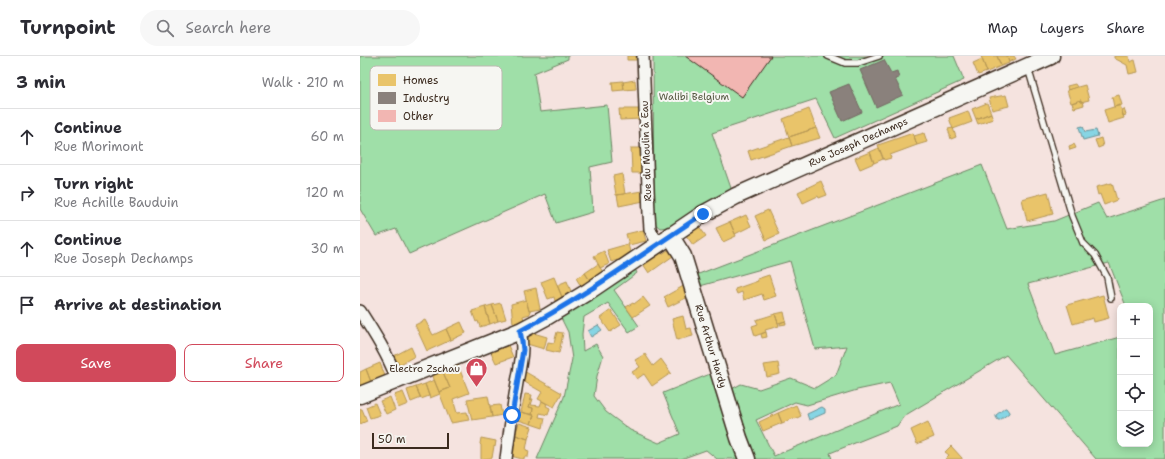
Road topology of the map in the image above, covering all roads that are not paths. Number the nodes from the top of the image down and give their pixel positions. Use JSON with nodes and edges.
{"nodes":[{"id":1,"x":642,"y":56,"type":"edge"},
{"id":2,"x":828,"y":56,"type":"edge"},
{"id":3,"x":879,"y":56,"type":"edge"},
{"id":4,"x":1051,"y":56,"type":"edge"},
{"id":5,"x":1028,"y":66,"type":"junction"},
{"id":6,"x":664,"y":240,"type":"junction"},
{"id":7,"x":1111,"y":298,"type":"dead end"},
{"id":8,"x":360,"y":311,"type":"edge"},
{"id":9,"x":520,"y":331,"type":"junction"},
{"id":10,"x":397,"y":380,"type":"junction"},
{"id":11,"x":360,"y":395,"type":"edge"},
{"id":12,"x":506,"y":459,"type":"edge"},
{"id":13,"x":748,"y":459,"type":"edge"}],
"edges":[{"from":1,"to":6,"type":"street","name":"Rue du Moulin à Eau"},
{"from":2,"to":3,"type":"lane"},
{"from":4,"to":5,"type":"street","name":"Rue Joseph Dechamps"},
{"from":5,"to":6,"type":"street","name":"Rue Joseph Dechamps"},
{"from":5,"to":7,"type":"lane"},
{"from":6,"to":9,"type":"street","name":"Rue Joseph Dechamps"},
{"from":6,"to":13,"type":"street","name":"Rue Arthur Hardy"},
{"from":8,"to":10,"type":"street"},
{"from":9,"to":10,"type":"street","name":"Rue Joseph Dechamps"},
{"from":9,"to":12,"type":"street"},
{"from":10,"to":11,"type":"street","name":"Rue Joseph Dechamps"}]}
